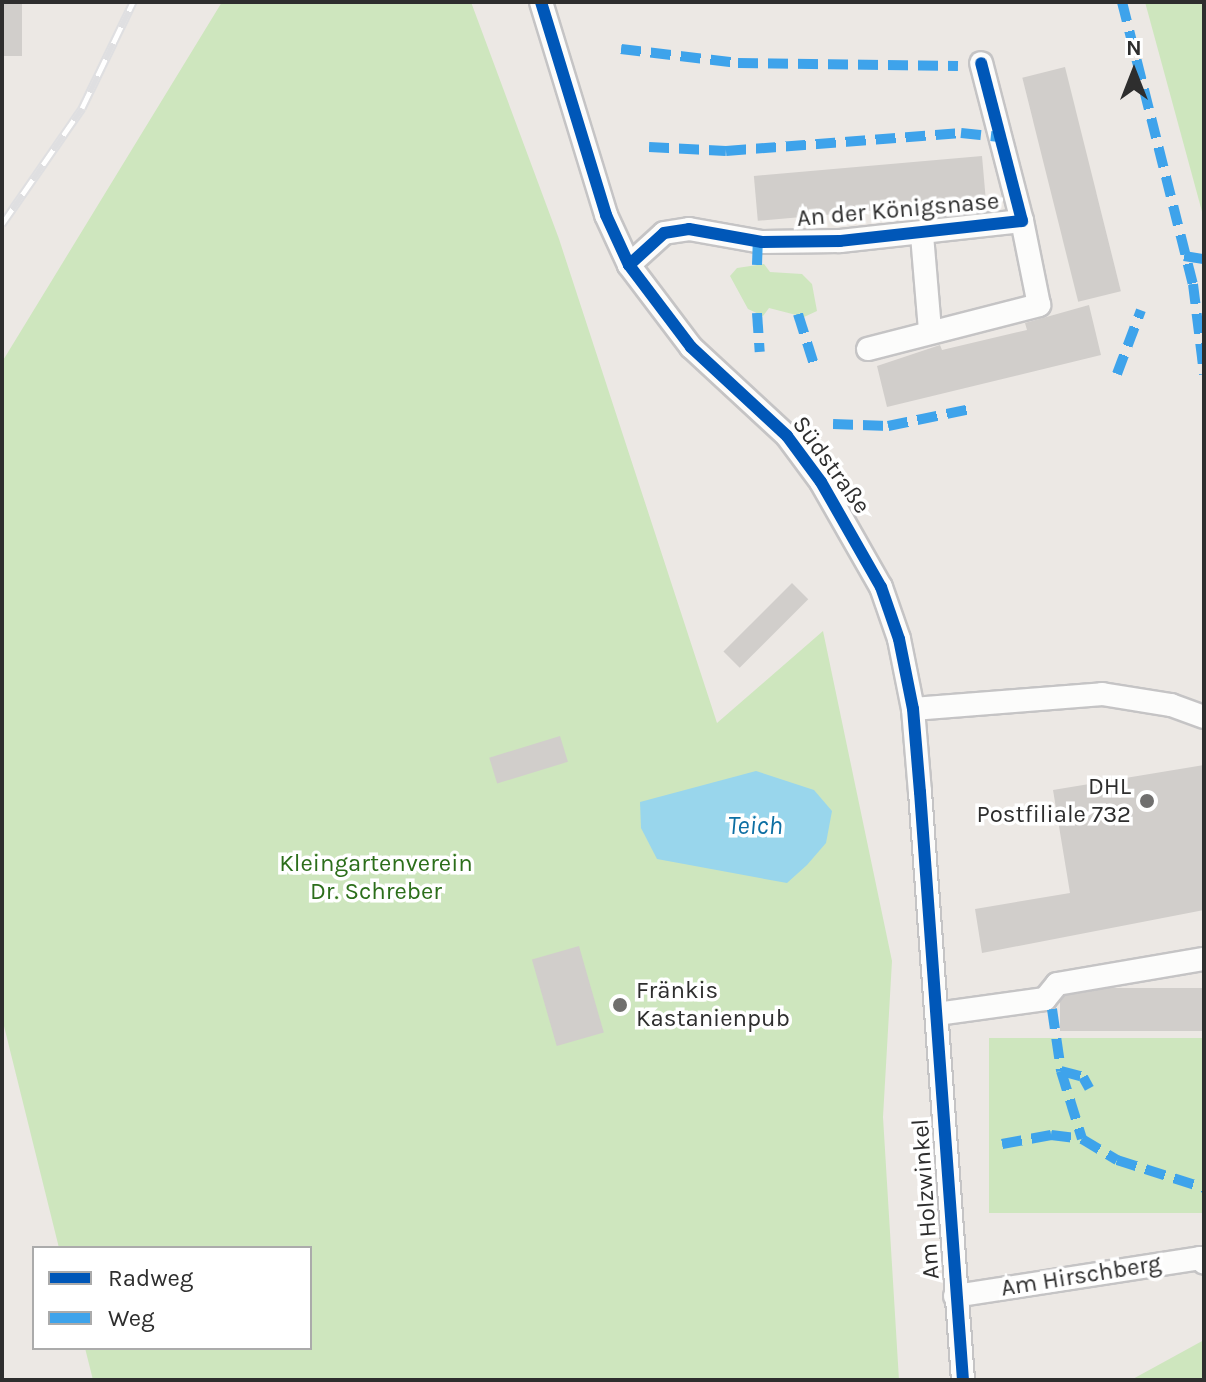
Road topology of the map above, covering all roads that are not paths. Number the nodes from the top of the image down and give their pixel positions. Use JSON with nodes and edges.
{"nodes":[{"id":1,"x":541,"y":2,"type":"edge"},
{"id":2,"x":981,"y":63,"type":"dead end"},
{"id":3,"x":1022,"y":221,"type":"junction"},
{"id":4,"x":922,"y":235,"type":"junction"},
{"id":5,"x":629,"y":265,"type":"junction"},
{"id":6,"x":930,"y":331,"type":"junction"},
{"id":7,"x":868,"y":349,"type":"dead end"},
{"id":8,"x":913,"y":709,"type":"junction"},
{"id":9,"x":1204,"y":717,"type":"edge"},
{"id":10,"x":1204,"y":959,"type":"edge"},
{"id":11,"x":937,"y":1014,"type":"junction"},
{"id":12,"x":1204,"y":1263,"type":"edge"},
{"id":13,"x":955,"y":1296,"type":"junction"},
{"id":14,"x":963,"y":1380,"type":"edge"}],
"edges":[{"from":1,"to":5,"type":"street","name":"Südstraße"},
{"from":2,"to":3,"type":"street","name":"An der Königsnase"},
{"from":3,"to":4,"type":"street","name":"An der Königsnase"},
{"from":3,"to":6,"type":"street","name":"An der Königsnase"},
{"from":4,"to":5,"type":"street","name":"An der Königsnase"},
{"from":4,"to":6,"type":"street","name":"An der Königsnase"},
{"from":5,"to":8,"type":"street","name":"Südstraße"},
{"from":6,"to":7,"type":"street","name":"An der Königsnase"},
{"from":8,"to":9,"type":"street"},
{"from":8,"to":11,"type":"street","name":"Südstraße"},
{"from":10,"to":11,"type":"street"},
{"from":11,"to":13,"type":"street","name":"Am Holzwinkel"},
{"from":12,"to":13,"type":"street","name":"Am Hirschberg"},
{"from":13,"to":14,"type":"street","name":"Am Holzwinkel"}]}
